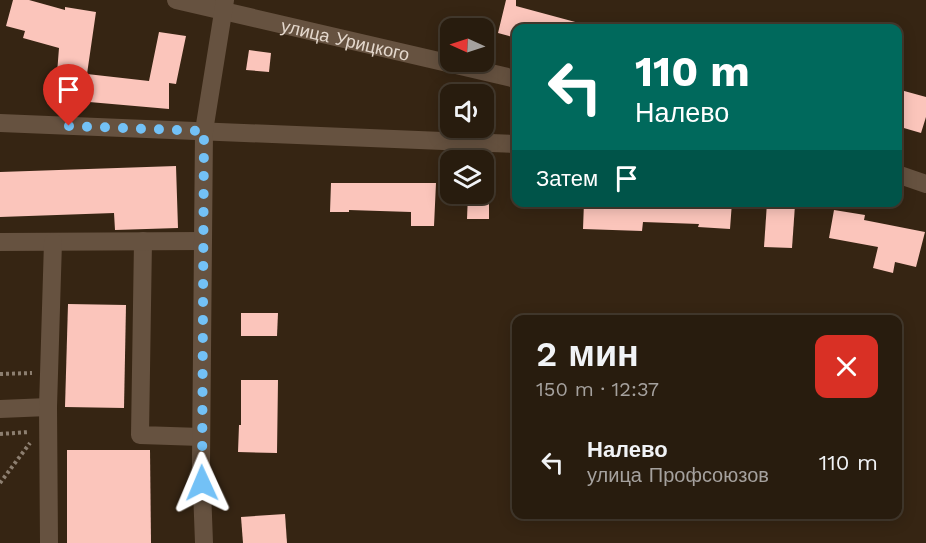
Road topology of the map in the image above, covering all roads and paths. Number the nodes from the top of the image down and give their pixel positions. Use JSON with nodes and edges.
{"nodes":[{"id":1,"x":176,"y":0,"type":"edge"},
{"id":2,"x":224,"y":6,"type":"edge"},
{"id":3,"x":512,"y":78,"type":"edge"},
{"id":4,"x":0,"y":123,"type":"edge"},
{"id":5,"x":204,"y":131,"type":"junction"},
{"id":6,"x":512,"y":144,"type":"edge"},
{"id":7,"x":902,"y":176,"type":"edge"},
{"id":8,"x":926,"y":184,"type":"edge"},
{"id":9,"x":203,"y":241,"type":"junction"},
{"id":10,"x":0,"y":242,"type":"edge"},
{"id":11,"x":53,"y":242,"type":"junction"},
{"id":12,"x":143,"y":242,"type":"junction"},
{"id":13,"x":49,"y":372,"type":"junction"},
{"id":14,"x":0,"y":374,"type":"edge"},
{"id":15,"x":0,"y":409,"type":"edge"},
{"id":16,"x":45,"y":419,"type":"junction"},
{"id":17,"x":0,"y":434,"type":"edge"},
{"id":18,"x":201,"y":437,"type":"junction"},
{"id":19,"x":0,"y":483,"type":"edge"},
{"id":20,"x":49,"y":543,"type":"edge"},
{"id":21,"x":204,"y":543,"type":"edge"}],
"edges":[{"from":1,"to":2,"type":"street","name":"улица Урицкого"},
{"from":2,"to":3,"type":"street","name":"улица Урицкого"},
{"from":2,"to":5,"type":"street"},
{"from":4,"to":5,"type":"street"},
{"from":5,"to":6,"type":"street"},
{"from":5,"to":9,"type":"street"},
{"from":7,"to":8,"type":"street"},
{"from":9,"to":12,"type":"street"},
{"from":9,"to":18,"type":"street"},
{"from":10,"to":11,"type":"street"},
{"from":11,"to":12,"type":"street"},
{"from":11,"to":13,"type":"street"},
{"from":12,"to":18,"type":"street"},
{"from":13,"to":14,"type":"path"},
{"from":13,"to":16,"type":"street"},
{"from":15,"to":16,"type":"street"},
{"from":16,"to":17,"type":"path"},
{"from":16,"to":19,"type":"path"},
{"from":16,"to":20,"type":"street"},
{"from":18,"to":21,"type":"street"}]}
